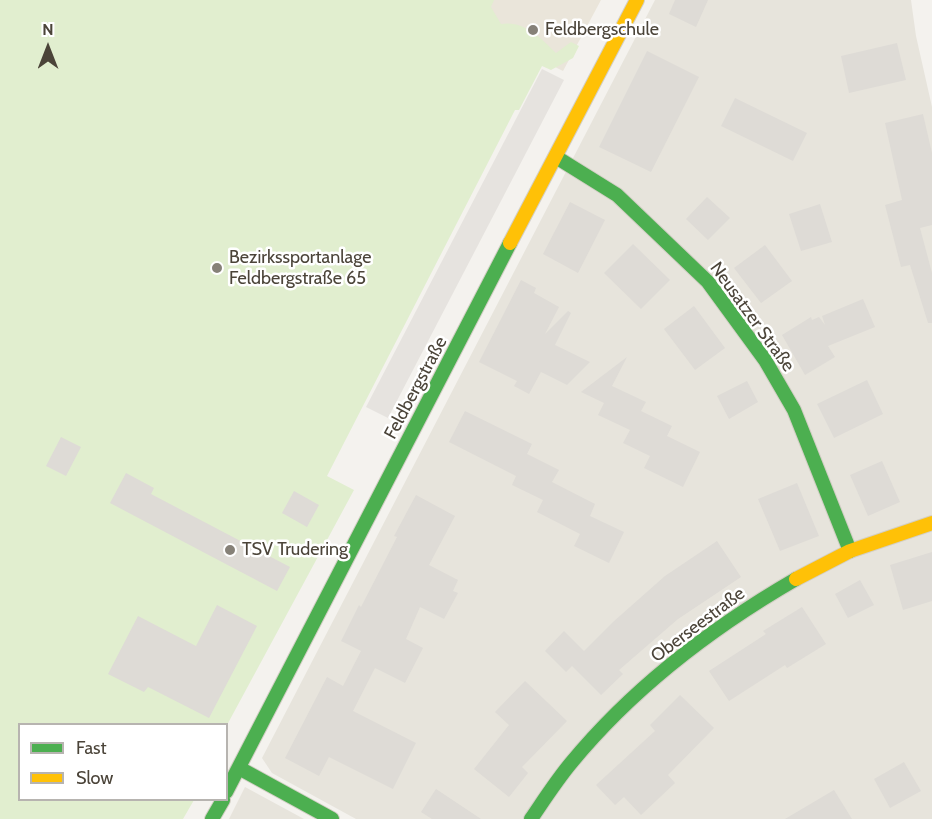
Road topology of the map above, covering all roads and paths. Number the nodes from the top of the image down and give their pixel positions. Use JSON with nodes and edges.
{"nodes":[{"id":1,"x":637,"y":0,"type":"edge"},
{"id":2,"x":556,"y":157,"type":"junction"},
{"id":3,"x":932,"y":523,"type":"edge"},
{"id":4,"x":850,"y":551,"type":"junction"},
{"id":5,"x":239,"y":768,"type":"junction"},
{"id":6,"x":228,"y":788,"type":"edge"},
{"id":7,"x":222,"y":801,"type":"edge"},
{"id":8,"x":212,"y":819,"type":"edge"},
{"id":9,"x":332,"y":819,"type":"edge"},
{"id":10,"x":531,"y":819,"type":"edge"}],
"edges":[{"from":1,"to":2,"type":"street","name":"Feldbergstraße"},
{"from":2,"to":4,"type":"street","name":"Neusatzer Straße"},
{"from":2,"to":5,"type":"street","name":"Feldbergstraße"},
{"from":3,"to":4,"type":"street","name":"Oberseestraße"},
{"from":4,"to":10,"type":"street","name":"Oberseestraße"},
{"from":5,"to":6,"type":"street","name":"Feldbergstraße"},
{"from":5,"to":9,"type":"street"},
{"from":7,"to":8,"type":"street"}]}
